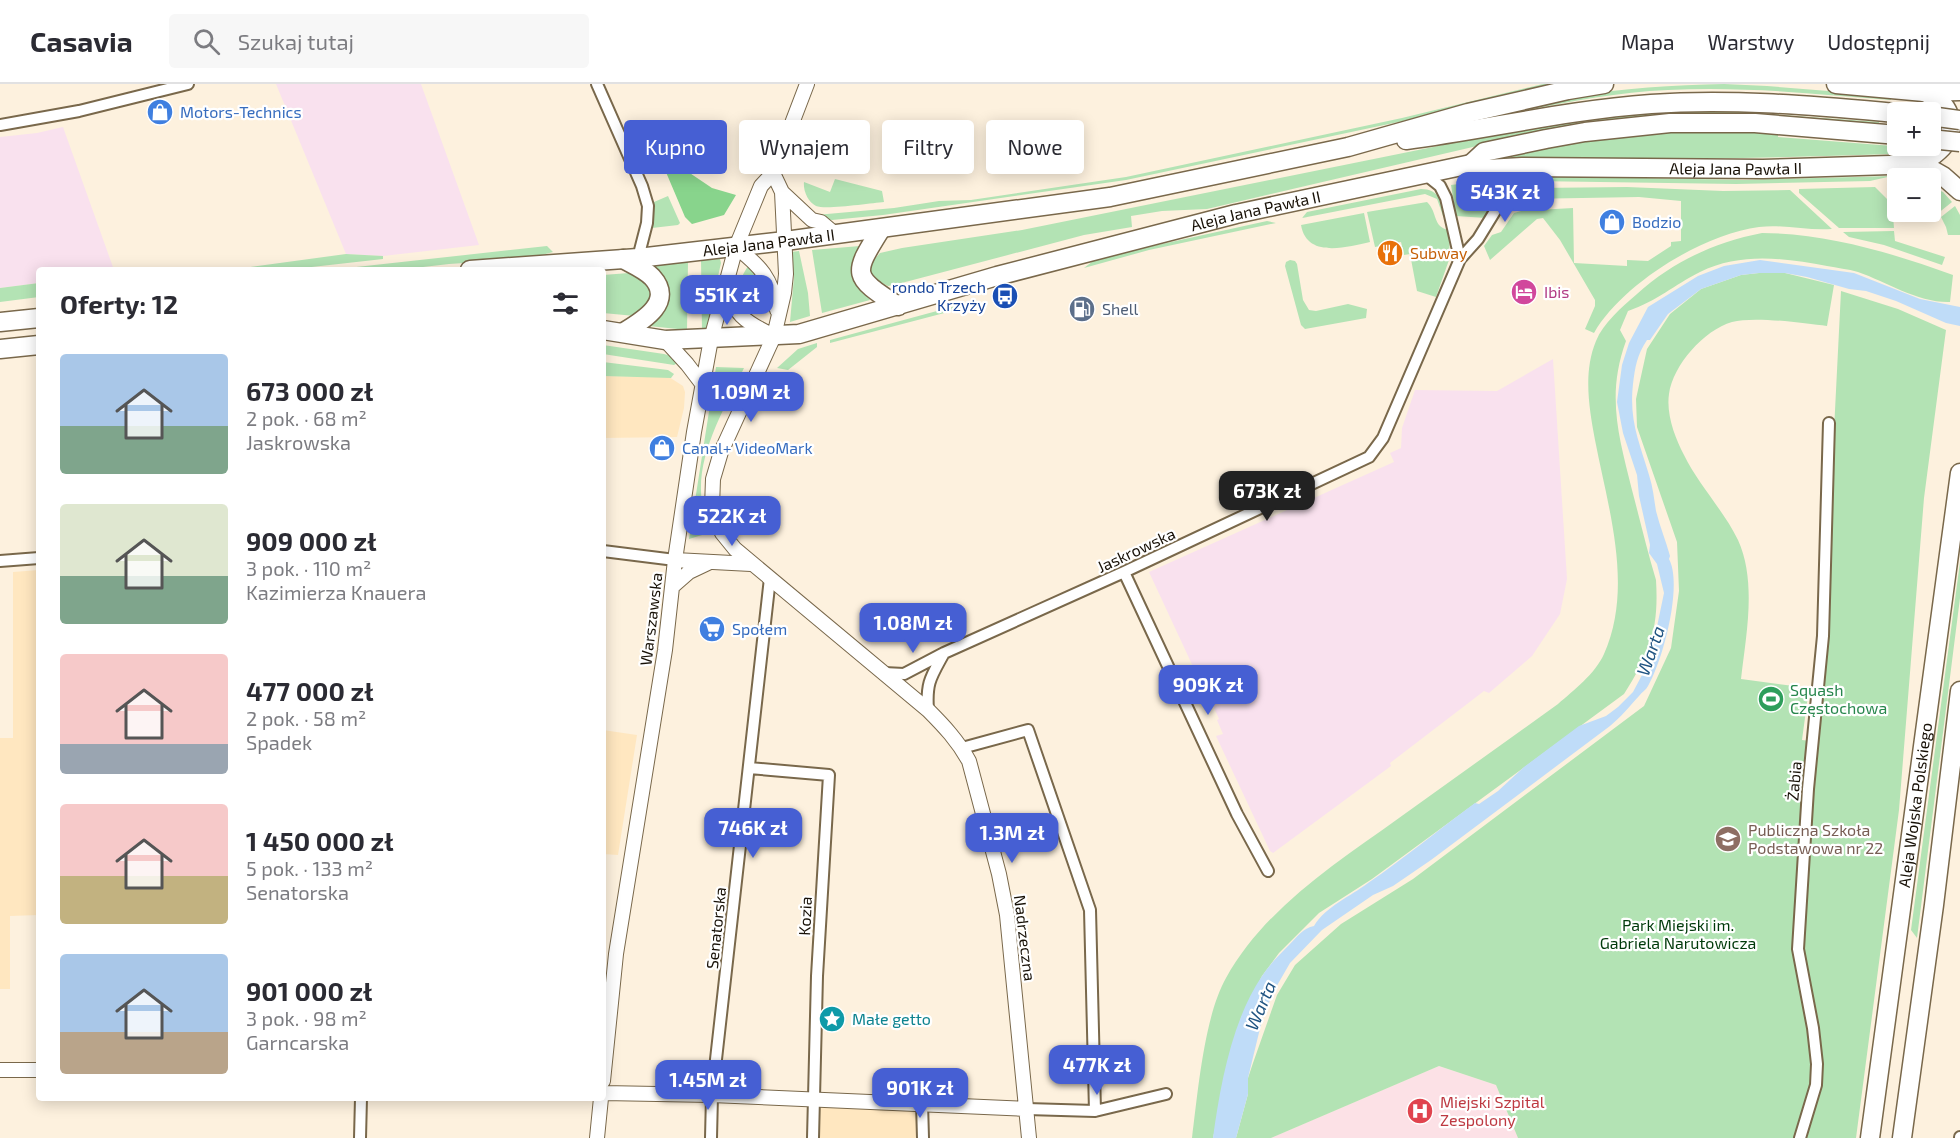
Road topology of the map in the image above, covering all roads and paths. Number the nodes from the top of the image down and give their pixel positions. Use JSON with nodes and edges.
{"nodes":[{"id":1,"x":188,"y":84,"type":"edge"},
{"id":2,"x":597,"y":84,"type":"edge"},
{"id":3,"x":807,"y":84,"type":"edge"},
{"id":4,"x":1604,"y":84,"type":"edge"},
{"id":5,"x":1836,"y":84,"type":"edge"},
{"id":6,"x":1960,"y":91,"type":"edge"},
{"id":7,"x":1924,"y":92,"type":"junction"},
{"id":8,"x":1887,"y":112,"type":"edge"},
{"id":9,"x":1941,"y":117,"type":"edge"},
{"id":10,"x":793,"y":120,"type":"edge"},
{"id":11,"x":1960,"y":120,"type":"edge"},
{"id":12,"x":0,"y":125,"type":"edge"},
{"id":13,"x":1887,"y":134,"type":"edge"},
{"id":14,"x":1941,"y":140,"type":"edge"},
{"id":15,"x":1960,"y":142,"type":"edge"},
{"id":16,"x":1348,"y":147,"type":"junction"},
{"id":17,"x":1471,"y":164,"type":"junction"},
{"id":18,"x":1922,"y":164,"type":"junction"},
{"id":19,"x":1522,"y":166,"type":"junction"},
{"id":20,"x":772,"y":174,"type":"edge"},
{"id":21,"x":773,"y":174,"type":"edge"},
{"id":22,"x":1425,"y":174,"type":"junction"},
{"id":23,"x":1960,"y":191,"type":"edge"},
{"id":24,"x":782,"y":192,"type":"junction"},
{"id":25,"x":881,"y":229,"type":"junction"},
{"id":26,"x":834,"y":233,"type":"junction"},
{"id":27,"x":785,"y":241,"type":"junction"},
{"id":28,"x":736,"y":247,"type":"junction"},
{"id":29,"x":630,"y":258,"type":"junction"},
{"id":30,"x":1460,"y":259,"type":"junction"},
{"id":31,"x":510,"y":267,"type":"edge"},
{"id":32,"x":727,"y":280,"type":"junction"},
{"id":33,"x":898,"y":306,"type":"junction"},
{"id":34,"x":779,"y":317,"type":"junction"},
{"id":35,"x":36,"y":318,"type":"edge"},
{"id":36,"x":0,"y":322,"type":"edge"},
{"id":37,"x":606,"y":330,"type":"edge"},
{"id":38,"x":624,"y":332,"type":"junction"},
{"id":39,"x":774,"y":336,"type":"junction"},
{"id":40,"x":711,"y":339,"type":"junction"},
{"id":41,"x":665,"y":340,"type":"junction"},
{"id":42,"x":36,"y":345,"type":"edge"},
{"id":43,"x":0,"y":349,"type":"edge"},
{"id":44,"x":703,"y":386,"type":"junction"},
{"id":45,"x":1828,"y":423,"type":"dead end"},
{"id":46,"x":1960,"y":473,"type":"edge"},
{"id":47,"x":606,"y":551,"type":"edge"},
{"id":48,"x":36,"y":558,"type":"edge"},
{"id":49,"x":675,"y":560,"type":"junction"},
{"id":50,"x":0,"y":561,"type":"edge"},
{"id":51,"x":712,"y":562,"type":"junction"},
{"id":52,"x":751,"y":564,"type":"junction"},
{"id":53,"x":1124,"y":572,"type":"junction"},
{"id":54,"x":770,"y":578,"type":"junction"},
{"id":55,"x":673,"y":586,"type":"junction"},
{"id":56,"x":944,"y":653,"type":"junction"},
{"id":57,"x":884,"y":673,"type":"junction"},
{"id":58,"x":1960,"y":693,"type":"edge"},
{"id":59,"x":928,"y":711,"type":"junction"},
{"id":60,"x":962,"y":748,"type":"junction"},
{"id":61,"x":749,"y":768,"type":"junction"},
{"id":62,"x":1268,"y":871,"type":"dead end"},
{"id":63,"x":606,"y":1052,"type":"edge"},
{"id":64,"x":0,"y":1070,"type":"edge"},
{"id":65,"x":36,"y":1070,"type":"edge"},
{"id":66,"x":606,"y":1093,"type":"edge"},
{"id":67,"x":1166,"y":1094,"type":"dead end"},
{"id":68,"x":712,"y":1095,"type":"junction"},
{"id":69,"x":813,"y":1099,"type":"junction"},
{"id":70,"x":361,"y":1101,"type":"edge"},
{"id":71,"x":601,"y":1101,"type":"edge"},
{"id":72,"x":922,"y":1103,"type":"junction"},
{"id":73,"x":1028,"y":1109,"type":"junction"},
{"id":74,"x":1095,"y":1111,"type":"junction"},
{"id":75,"x":360,"y":1138,"type":"edge"},
{"id":76,"x":597,"y":1138,"type":"edge"},
{"id":77,"x":711,"y":1138,"type":"edge"},
{"id":78,"x":813,"y":1138,"type":"edge"},
{"id":79,"x":923,"y":1138,"type":"edge"},
{"id":80,"x":1029,"y":1138,"type":"edge"},
{"id":81,"x":1800,"y":1138,"type":"edge"},
{"id":82,"x":1870,"y":1138,"type":"edge"},
{"id":83,"x":1902,"y":1138,"type":"edge"}],
"edges":[{"from":1,"to":12,"type":"street"},
{"from":2,"to":29,"type":"street"},
{"from":3,"to":10,"type":"street","name":"Warszawska"},
{"from":4,"to":16,"type":"main road","name":"Aleja Jana Pawła II"},
{"from":5,"to":7,"type":"main road"},
{"from":6,"to":7,"type":"main road"},
{"from":7,"to":18,"type":"main road"},
{"from":8,"to":16,"type":"main road","name":"Aleja Jana Pawła II"},
{"from":9,"to":11,"type":"main road","bridge":true},
{"from":13,"to":17,"type":"main road"},
{"from":14,"to":15,"type":"main road","bridge":true},
{"from":16,"to":25,"type":"main road","name":"Aleja Jana Pawła II"},
{"from":17,"to":19,"type":"main road","name":"Aleja Jana Pawła II"},
{"from":17,"to":22,"type":"main road","name":"Aleja Jana Pawła II"},
{"from":18,"to":19,"type":"main road","name":"Aleja Jana Pawła II"},
{"from":18,"to":23,"type":"main road"},
{"from":19,"to":30,"type":"street","name":"Jaskrowska"},
{"from":20,"to":28,"type":"street","name":"Warszawska"},
{"from":21,"to":24,"type":"street"},
{"from":22,"to":30,"type":"street"},
{"from":22,"to":33,"type":"main road","name":"Aleja Jana Pawła II"},
{"from":24,"to":26,"type":"street"},
{"from":24,"to":27,"type":"street"},
{"from":25,"to":26,"type":"main road","name":"Aleja Jana Pawła II"},
{"from":25,"to":33,"type":"main road"},
{"from":26,"to":27,"type":"main road","name":"Aleja Jana Pawła II"},
{"from":27,"to":28,"type":"main road","name":"Aleja Jana Pawła II"},
{"from":27,"to":34,"type":"street"},
{"from":28,"to":29,"type":"main road","name":"Aleja Jana Pawła II"},
{"from":28,"to":32,"type":"street","name":"Warszawska"},
{"from":28,"to":34,"type":"street"},
{"from":29,"to":31,"type":"main road","name":"Aleja Jana Pawła II"},
{"from":29,"to":38,"type":"main road"},
{"from":30,"to":53,"type":"street","name":"Jaskrowska"},
{"from":32,"to":39,"type":"street"},
{"from":32,"to":40,"type":"street","name":"Warszawska"},
{"from":33,"to":39,"type":"main road","name":"Aleja Jana Pawła II"},
{"from":34,"to":39,"type":"street"},
{"from":35,"to":36,"type":"main road"},
{"from":37,"to":38,"type":"main road","name":"Aleja Jana Pawła II"},
{"from":38,"to":41,"type":"main road","name":"Aleja Jana Pawła II"},
{"from":39,"to":40,"type":"main road","name":"Aleja Jana Pawła II"},
{"from":39,"to":52,"type":"street","name":"Nadrzeczna"},
{"from":40,"to":41,"type":"main road","name":"Aleja Jana Pawła II"},
{"from":40,"to":44,"type":"street","name":"Warszawska"},
{"from":41,"to":44,"type":"street"},
{"from":42,"to":43,"type":"main road"},
{"from":44,"to":49,"type":"street","name":"Warszawska"},
{"from":45,"to":81,"type":"street","name":"Żabia"},
{"from":46,"to":82,"type":"main road","name":"Aleja Wojska Polskiego"},
{"from":47,"to":49,"type":"street"},
{"from":48,"to":50,"type":"street"},
{"from":49,"to":51,"type":"street"},
{"from":49,"to":55,"type":"street","name":"Warszawska"},
{"from":51,"to":52,"type":"street"},
{"from":51,"to":55,"type":"street"},
{"from":52,"to":54,"type":"street","name":"Nadrzeczna"},
{"from":53,"to":56,"type":"street","name":"Jaskrowska"},
{"from":53,"to":62,"type":"street"},
{"from":54,"to":57,"type":"street","name":"Nadrzeczna"},
{"from":54,"to":61,"type":"street","name":"Senatorska"},
{"from":55,"to":63,"type":"street","name":"Warszawska"},
{"from":56,"to":57,"type":"street","name":"Jaskrowska"},
{"from":56,"to":59,"type":"street"},
{"from":57,"to":59,"type":"street","name":"Nadrzeczna"},
{"from":58,"to":83,"type":"main road","name":"Aleja Wojska Polskiego"},
{"from":59,"to":60,"type":"street","name":"Nadrzeczna"},
{"from":60,"to":73,"type":"street","name":"Nadrzeczna"},
{"from":60,"to":74,"type":"street"},
{"from":61,"to":68,"type":"street","name":"Senatorska"},
{"from":61,"to":69,"type":"street","name":"Kozia"},
{"from":64,"to":65,"type":"street"},
{"from":66,"to":68,"type":"street"},
{"from":67,"to":74,"type":"street"},
{"from":68,"to":69,"type":"street"},
{"from":68,"to":77,"type":"street","name":"Senatorska"},
{"from":69,"to":72,"type":"street"},
{"from":69,"to":78,"type":"street","name":"Kozia"},
{"from":70,"to":75,"type":"street"},
{"from":71,"to":76,"type":"street"},
{"from":72,"to":73,"type":"street"},
{"from":72,"to":79,"type":"street"},
{"from":73,"to":74,"type":"street"},
{"from":73,"to":80,"type":"street","name":"Nadrzeczna"}]}
